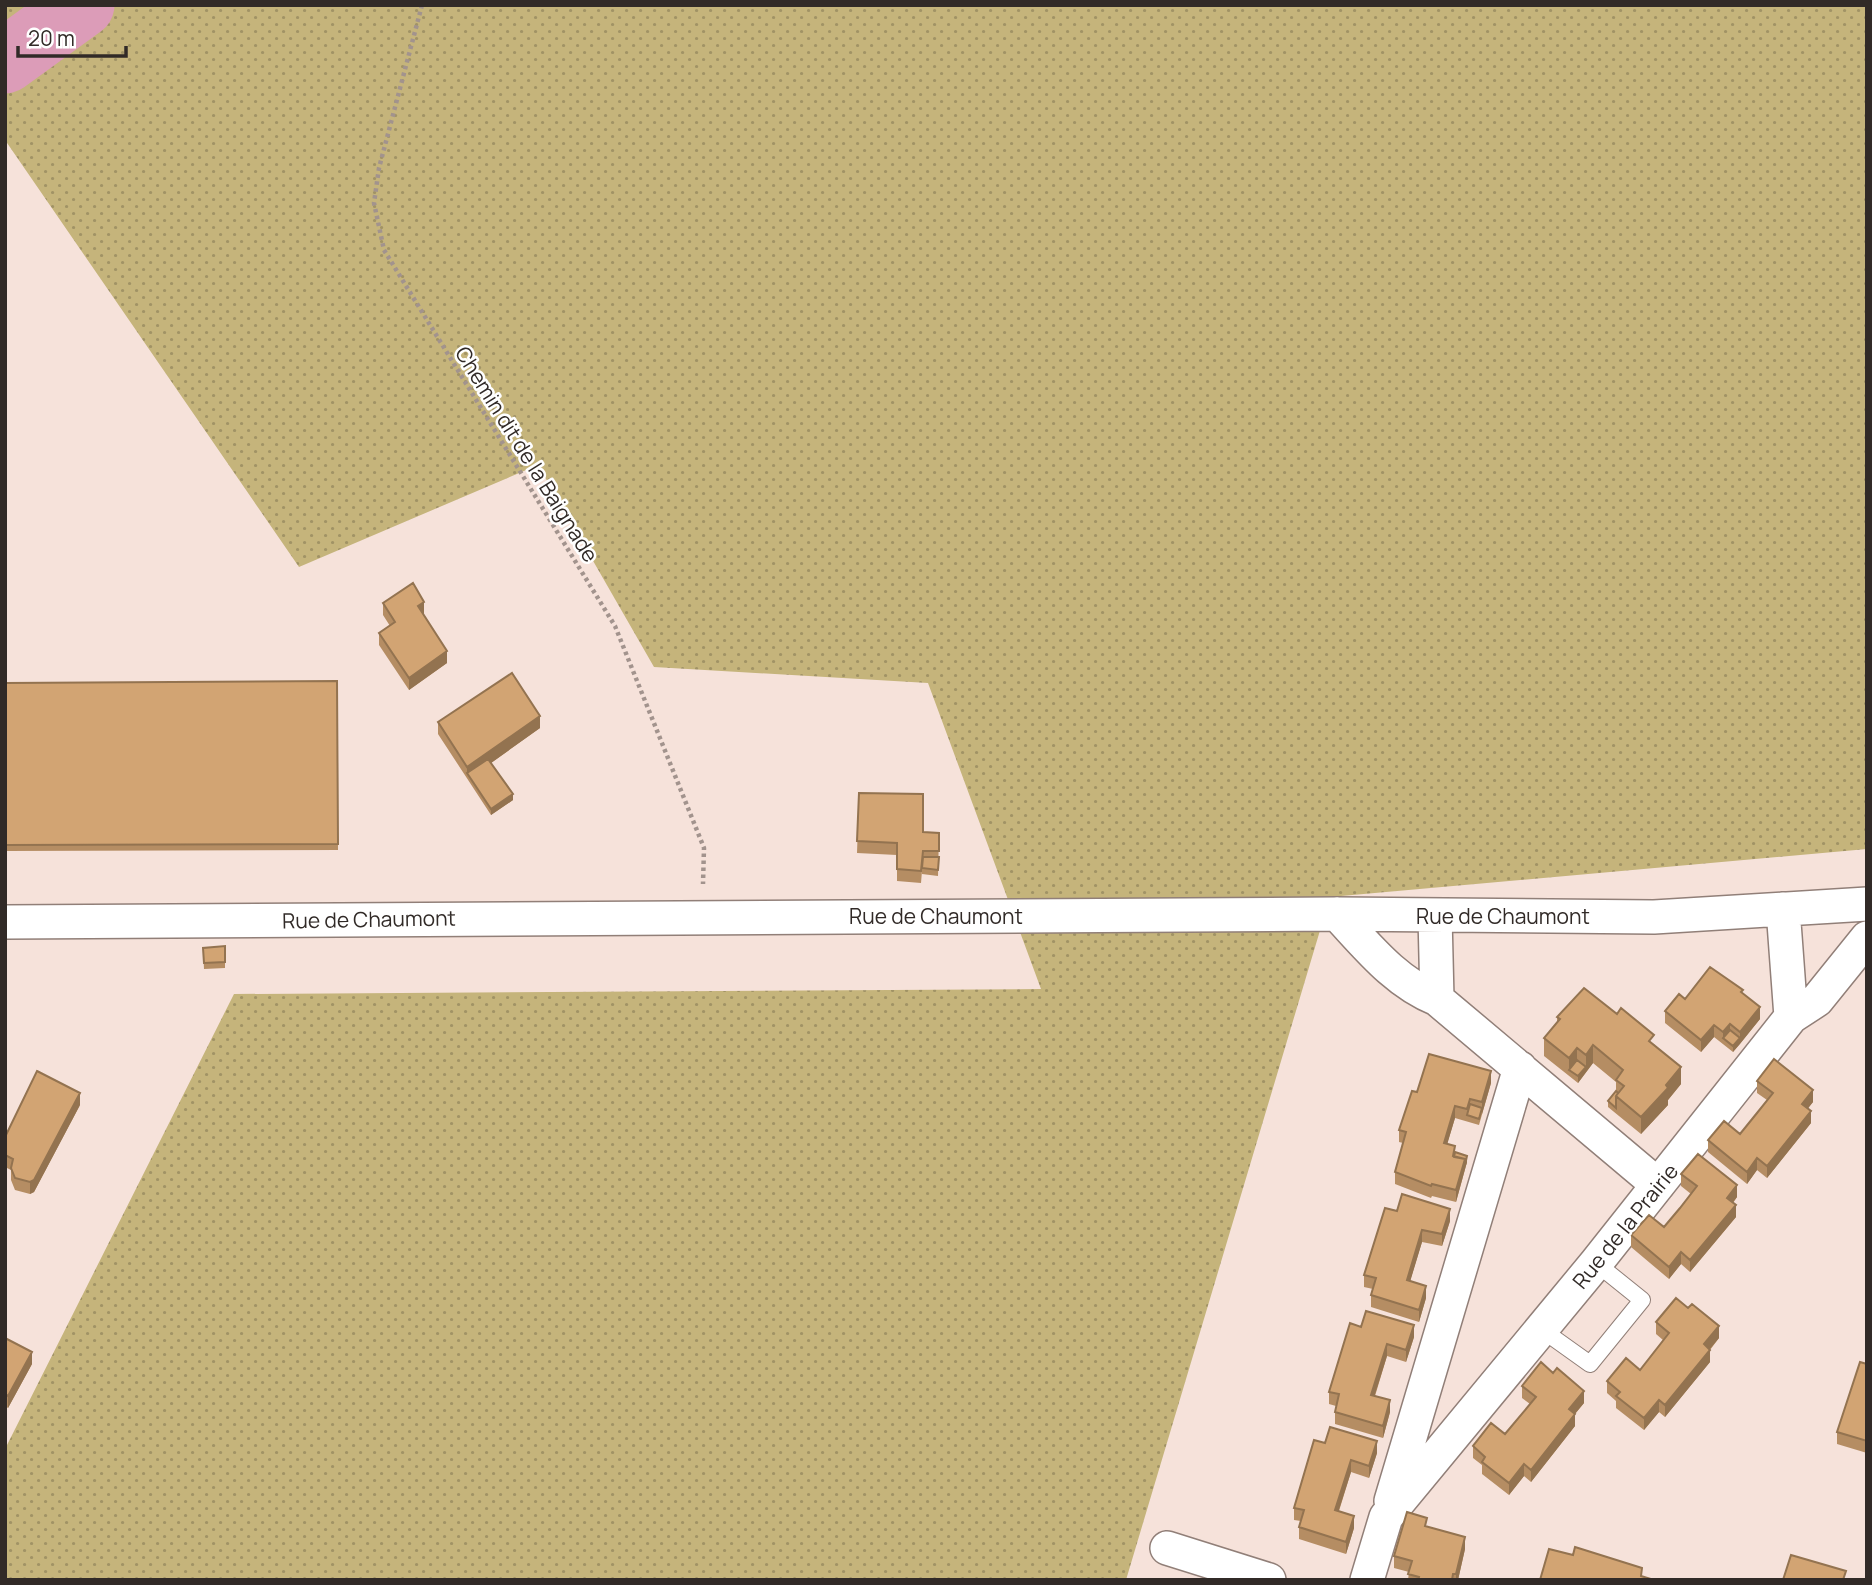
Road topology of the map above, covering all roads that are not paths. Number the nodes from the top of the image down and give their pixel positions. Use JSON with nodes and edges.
{"nodes":[{"id":1,"x":1867,"y":904,"type":"edge"},
{"id":2,"x":1783,"y":909,"type":"junction"},
{"id":3,"x":1337,"y":914,"type":"junction"},
{"id":4,"x":1435,"y":916,"type":"junction"},
{"id":5,"x":5,"y":922,"type":"edge"},
{"id":6,"x":1867,"y":938,"type":"edge"},
{"id":7,"x":1437,"y":999,"type":"junction"},
{"id":8,"x":1791,"y":1017,"type":"junction"},
{"id":9,"x":1520,"y":1068,"type":"junction"},
{"id":10,"x":1658,"y":1185,"type":"junction"},
{"id":11,"x":1596,"y":1263,"type":"junction"},
{"id":12,"x":1541,"y":1329,"type":"junction"},
{"id":13,"x":1386,"y":1517,"type":"junction"},
{"id":14,"x":1167,"y":1548,"type":"dead end"},
{"id":15,"x":1269,"y":1580,"type":"edge"},
{"id":16,"x":1367,"y":1580,"type":"edge"}],
"edges":[{"from":1,"to":2,"type":"street","name":"Rue de Chaumont"},
{"from":2,"to":4,"type":"street","name":"Rue de Chaumont"},
{"from":2,"to":8,"type":"street"},
{"from":3,"to":4,"type":"street","name":"Rue de Chaumont"},
{"from":3,"to":5,"type":"street","name":"Rue de Chaumont"},
{"from":3,"to":7,"type":"street"},
{"from":4,"to":7,"type":"street"},
{"from":6,"to":8,"type":"street","name":"Rue de la Prairie"},
{"from":7,"to":9,"type":"street"},
{"from":8,"to":10,"type":"street","name":"Rue de la Prairie"},
{"from":9,"to":10,"type":"street"},
{"from":9,"to":13,"type":"street","name":"Rue de la Prairie"},
{"from":10,"to":11,"type":"street","name":"Rue de la Prairie"},
{"from":11,"to":12,"type":"street","name":"Rue de la Prairie"},
{"from":11,"to":12,"type":"lane"},
{"from":12,"to":13,"type":"street","name":"Rue de la Prairie"},
{"from":13,"to":16,"type":"street","name":"Rue de la Prairie"},
{"from":14,"to":15,"type":"street"}]}
